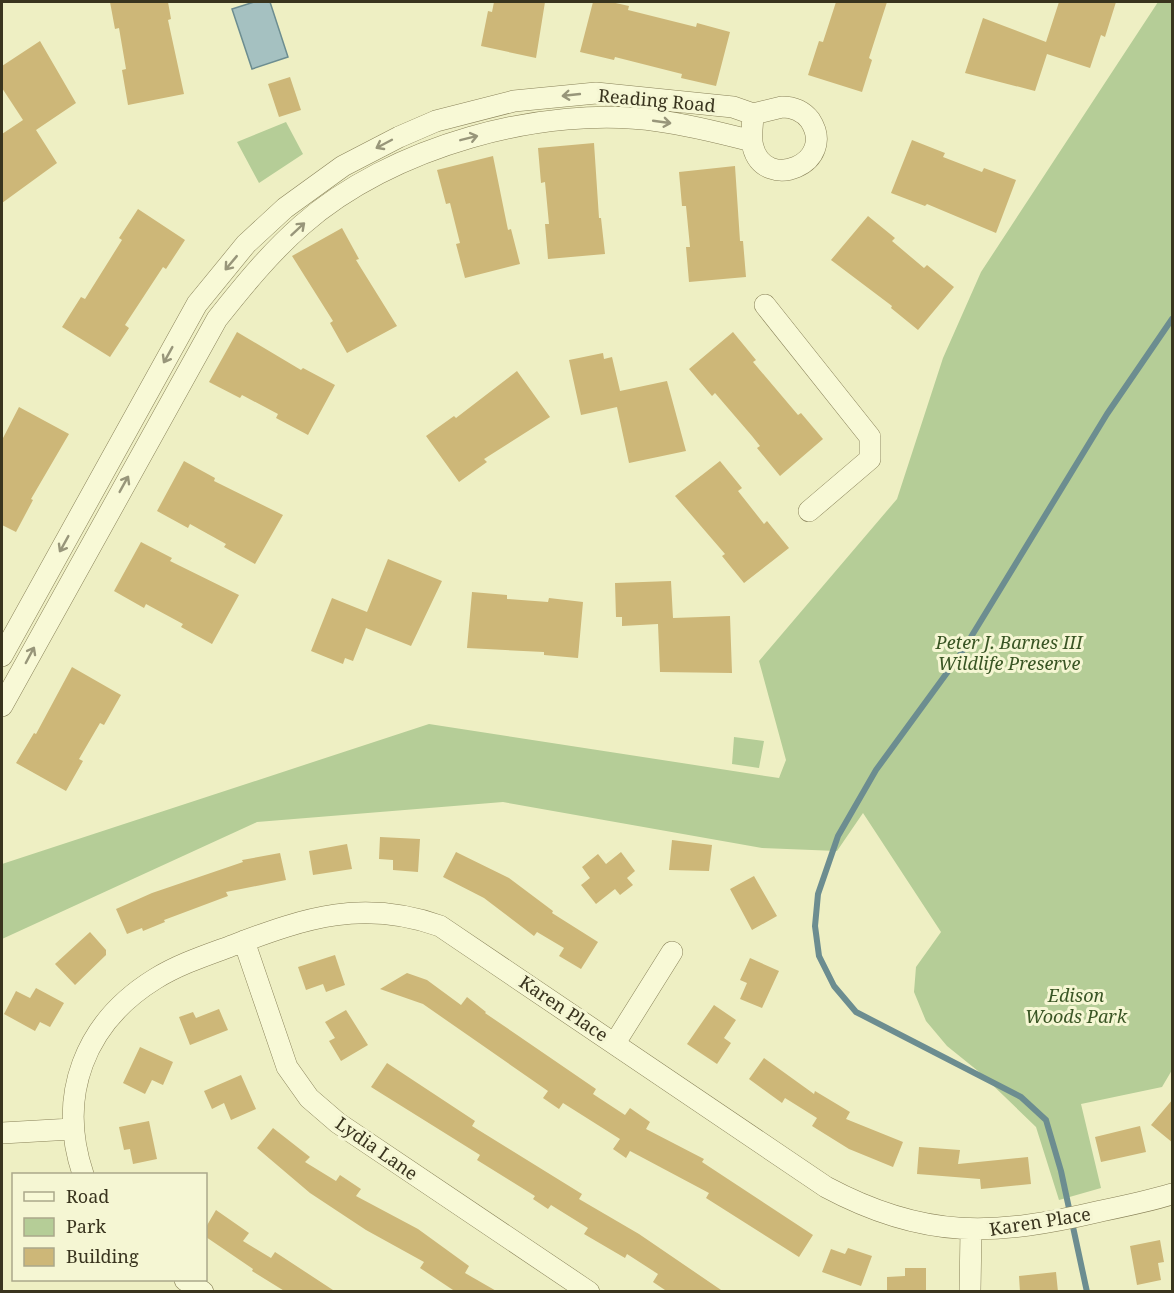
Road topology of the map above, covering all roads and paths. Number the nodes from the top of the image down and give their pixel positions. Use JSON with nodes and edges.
{"nodes":[{"id":1,"x":753,"y":114,"type":"junction"},
{"id":2,"x":752,"y":141,"type":"junction"},
{"id":3,"x":765,"y":305,"type":"dead end"},
{"id":4,"x":809,"y":511,"type":"dead end"},
{"id":5,"x":2,"y":656,"type":"edge"},
{"id":6,"x":2,"y":706,"type":"edge"},
{"id":7,"x":244,"y":941,"type":"junction"},
{"id":8,"x":672,"y":952,"type":"dead end"},
{"id":9,"x":615,"y":1043,"type":"junction"},
{"id":10,"x":72,"y":1129,"type":"junction"},
{"id":11,"x":2,"y":1133,"type":"edge"},
{"id":12,"x":83,"y":1173,"type":"edge"},
{"id":13,"x":1173,"y":1194,"type":"edge"},
{"id":14,"x":971,"y":1231,"type":"junction"},
{"id":15,"x":186,"y":1281,"type":"edge"},
{"id":16,"x":203,"y":1292,"type":"edge"},
{"id":17,"x":589,"y":1292,"type":"edge"},
{"id":18,"x":970,"y":1292,"type":"edge"}],
"edges":[{"from":1,"to":2,"type":"street"},
{"from":1,"to":2,"type":"street"},
{"from":1,"to":5,"type":"street","name":"Reading Road","one_way":true},
{"from":6,"to":2,"type":"street","name":"Reading Road","one_way":true},
{"from":3,"to":4,"type":"street"},
{"from":7,"to":9,"type":"street","name":"Karen Place"},
{"from":7,"to":10,"type":"street","name":"Karen Place"},
{"from":7,"to":17,"type":"street","name":"Lydia Lane"},
{"from":8,"to":9,"type":"street"},
{"from":9,"to":14,"type":"street","name":"Karen Place"},
{"from":10,"to":11,"type":"street"},
{"from":10,"to":12,"type":"street","name":"Karen Place"},
{"from":13,"to":14,"type":"street","name":"Karen Place"},
{"from":14,"to":18,"type":"street"},
{"from":15,"to":16,"type":"street"}]}
